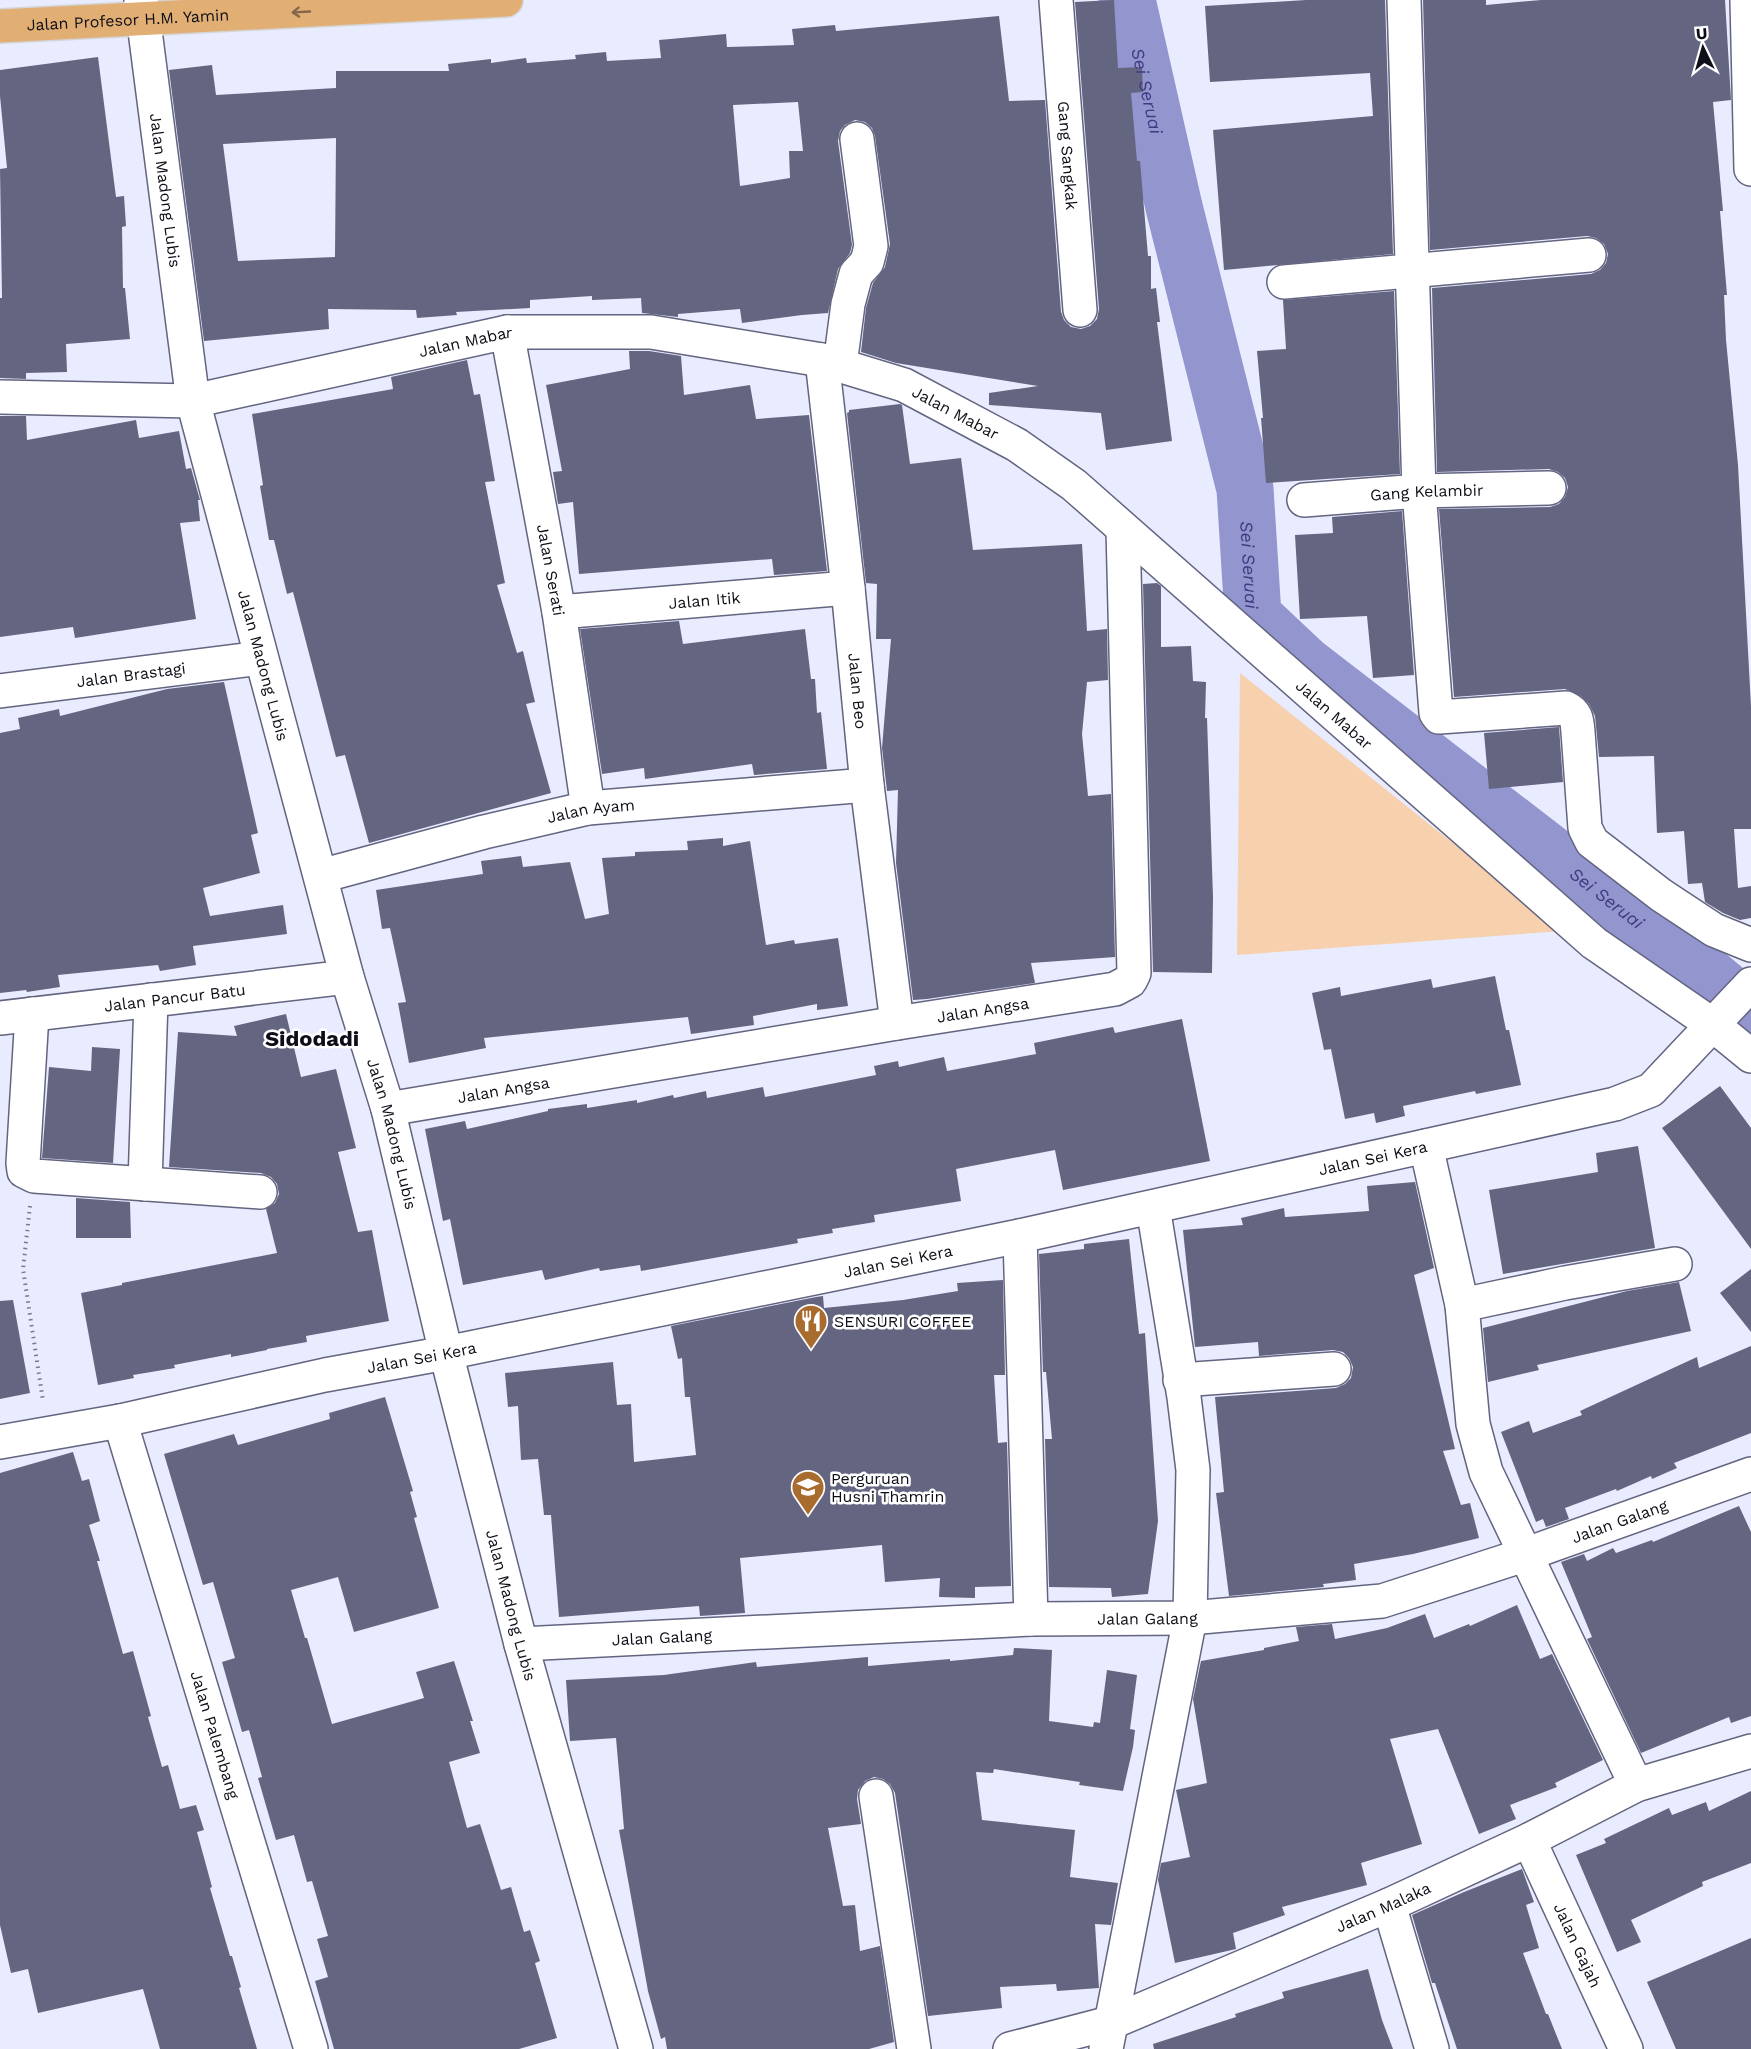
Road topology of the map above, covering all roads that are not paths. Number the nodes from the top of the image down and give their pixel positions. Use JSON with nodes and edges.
{"nodes":[{"id":1,"x":506,"y":0,"type":"edge"},
{"id":2,"x":1056,"y":0,"type":"edge"},
{"id":3,"x":1404,"y":0,"type":"edge"},
{"id":4,"x":1747,"y":0,"type":"edge"},
{"id":5,"x":189,"y":9,"type":"edge"},
{"id":6,"x":141,"y":10,"type":"edge"},
{"id":7,"x":0,"y":26,"type":"edge"},
{"id":8,"x":857,"y":139,"type":"dead end"},
{"id":9,"x":1751,"y":169,"type":"edge"},
{"id":10,"x":1589,"y":255,"type":"dead end"},
{"id":11,"x":1414,"y":270,"type":"junction"},
{"id":12,"x":1284,"y":282,"type":"dead end"},
{"id":13,"x":1080,"y":310,"type":"dead end"},
{"id":14,"x":507,"y":332,"type":"junction"},
{"id":15,"x":831,"y":362,"type":"junction"},
{"id":16,"x":0,"y":398,"type":"edge"},
{"id":17,"x":193,"y":401,"type":"junction"},
{"id":18,"x":1549,"y":488,"type":"dead end"},
{"id":19,"x":1419,"y":491,"type":"junction"},
{"id":20,"x":1304,"y":500,"type":"dead end"},
{"id":21,"x":1123,"y":529,"type":"junction"},
{"id":22,"x":848,"y":588,"type":"junction"},
{"id":23,"x":559,"y":612,"type":"junction"},
{"id":24,"x":261,"y":658,"type":"junction"},
{"id":25,"x":0,"y":691,"type":"edge"},
{"id":26,"x":867,"y":785,"type":"junction"},
{"id":27,"x":588,"y":808,"type":"junction"},
{"id":28,"x":321,"y":876,"type":"junction"},
{"id":29,"x":1751,"y":945,"type":"edge"},
{"id":30,"x":347,"y":977,"type":"junction"},
{"id":31,"x":1751,"y":984,"type":"edge"},
{"id":32,"x":152,"y":1000,"type":"junction"},
{"id":33,"x":32,"y":1014,"type":"junction"},
{"id":34,"x":0,"y":1018,"type":"edge"},
{"id":35,"x":1717,"y":1022,"type":"junction"},
{"id":36,"x":897,"y":1023,"type":"junction"},
{"id":37,"x":1751,"y":1056,"type":"edge"},
{"id":38,"x":387,"y":1109,"type":"junction"},
{"id":39,"x":1426,"y":1146,"type":"junction"},
{"id":40,"x":144,"y":1184,"type":"junction"},
{"id":41,"x":260,"y":1192,"type":"dead end"},
{"id":42,"x":1153,"y":1207,"type":"junction"},
{"id":43,"x":1020,"y":1236,"type":"junction"},
{"id":44,"x":1675,"y":1264,"type":"dead end"},
{"id":45,"x":1462,"y":1305,"type":"junction"},
{"id":46,"x":446,"y":1353,"type":"junction"},
{"id":47,"x":1334,"y":1369,"type":"dead end"},
{"id":48,"x":1180,"y":1380,"type":"junction"},
{"id":49,"x":120,"y":1421,"type":"junction"},
{"id":50,"x":0,"y":1442,"type":"edge"},
{"id":51,"x":1751,"y":1474,"type":"edge"},
{"id":52,"x":1524,"y":1555,"type":"junction"},
{"id":53,"x":1032,"y":1618,"type":"junction"},
{"id":54,"x":1190,"y":1618,"type":"junction"},
{"id":55,"x":521,"y":1644,"type":"junction"},
{"id":56,"x":1751,"y":1751,"type":"edge"},
{"id":57,"x":1636,"y":1785,"type":"junction"},
{"id":58,"x":876,"y":1796,"type":"dead end"},
{"id":59,"x":1529,"y":1840,"type":"junction"},
{"id":60,"x":1389,"y":1905,"type":"junction"},
{"id":61,"x":1108,"y":2036,"type":"edge"},
{"id":62,"x":311,"y":2049,"type":"edge"},
{"id":63,"x":636,"y":2049,"type":"edge"},
{"id":64,"x":914,"y":2049,"type":"edge"},
{"id":65,"x":1010,"y":2049,"type":"edge"},
{"id":66,"x":1432,"y":2049,"type":"edge"},
{"id":67,"x":1626,"y":2049,"type":"edge"}],
"edges":[{"from":1,"to":5,"type":"main road","name":"Jalan Profesor H.M. Yamin","one_way":true},
{"from":2,"to":13,"type":"street","name":"Gang Sangkak"},
{"from":3,"to":11,"type":"street"},
{"from":4,"to":9,"type":"street"},
{"from":5,"to":6,"type":"main road","name":"Jalan Profesor H.M. Yamin"},
{"from":6,"to":7,"type":"main road","name":"Jalan Profesor H.M. Yamin"},
{"from":6,"to":17,"type":"street","name":"Jalan Madong Lubis"},
{"from":8,"to":15,"type":"street","name":"Jalan Beo"},
{"from":10,"to":11,"type":"street"},
{"from":11,"to":12,"type":"street"},
{"from":11,"to":19,"type":"street"},
{"from":14,"to":15,"type":"street","name":"Jalan Mabar"},
{"from":14,"to":17,"type":"street","name":"Jalan Mabar"},
{"from":14,"to":23,"type":"street","name":"Jalan Serati"},
{"from":15,"to":21,"type":"street","name":"Jalan Mabar"},
{"from":15,"to":22,"type":"street","name":"Jalan Beo"},
{"from":16,"to":17,"type":"street","name":"Jalan Mabar"},
{"from":17,"to":24,"type":"street","name":"Jalan Madong Lubis"},
{"from":18,"to":19,"type":"street","name":"Gang Kelambir"},
{"from":19,"to":20,"type":"street","name":"Gang Kelambir"},
{"from":19,"to":29,"type":"street"},
{"from":21,"to":35,"type":"street","name":"Jalan Mabar"},
{"from":21,"to":36,"type":"street","name":"Jalan Angsa"},
{"from":22,"to":23,"type":"street","name":"Jalan Itik"},
{"from":22,"to":26,"type":"street","name":"Jalan Beo"},
{"from":23,"to":27,"type":"street","name":"Jalan Serati"},
{"from":24,"to":25,"type":"street","name":"Jalan Brastagi"},
{"from":24,"to":28,"type":"street","name":"Jalan Madong Lubis"},
{"from":26,"to":27,"type":"street","name":"Jalan Ayam"},
{"from":26,"to":36,"type":"street","name":"Jalan Beo"},
{"from":27,"to":28,"type":"street","name":"Jalan Ayam"},
{"from":28,"to":30,"type":"street","name":"Jalan Madong Lubis"},
{"from":30,"to":32,"type":"street","name":"Jalan Pancur Batu"},
{"from":30,"to":38,"type":"street","name":"Jalan Madong Lubis"},
{"from":31,"to":35,"type":"street","name":"Jalan Sei Kera"},
{"from":32,"to":33,"type":"street","name":"Jalan Pancur Batu"},
{"from":32,"to":40,"type":"street"},
{"from":33,"to":34,"type":"street","name":"Jalan Pancur Batu"},
{"from":33,"to":40,"type":"street"},
{"from":35,"to":37,"type":"street","name":"Jalan Mabar"},
{"from":35,"to":39,"type":"street","name":"Jalan Sei Kera"},
{"from":36,"to":38,"type":"street","name":"Jalan Angsa"},
{"from":38,"to":46,"type":"street","name":"Jalan Madong Lubis"},
{"from":39,"to":42,"type":"street","name":"Jalan Sei Kera"},
{"from":39,"to":45,"type":"street"},
{"from":40,"to":41,"type":"street"},
{"from":42,"to":43,"type":"street","name":"Jalan Sei Kera"},
{"from":42,"to":48,"type":"street"},
{"from":43,"to":46,"type":"street","name":"Jalan Sei Kera"},
{"from":43,"to":53,"type":"street"},
{"from":44,"to":45,"type":"street"},
{"from":45,"to":52,"type":"street"},
{"from":46,"to":49,"type":"street","name":"Jalan Sei Kera"},
{"from":46,"to":55,"type":"street","name":"Jalan Madong Lubis"},
{"from":47,"to":48,"type":"street"},
{"from":48,"to":54,"type":"street"},
{"from":49,"to":50,"type":"street","name":"Jalan Sei Kera"},
{"from":49,"to":62,"type":"street","name":"Jalan Palembang"},
{"from":51,"to":52,"type":"street","name":"Jalan Galang"},
{"from":52,"to":54,"type":"street","name":"Jalan Galang"},
{"from":52,"to":57,"type":"street"},
{"from":53,"to":54,"type":"street","name":"Jalan Galang"},
{"from":53,"to":55,"type":"street","name":"Jalan Galang"},
{"from":54,"to":61,"type":"street"},
{"from":55,"to":63,"type":"street","name":"Jalan Madong Lubis"},
{"from":56,"to":57,"type":"street","name":"Jalan Malaka"},
{"from":57,"to":59,"type":"street","name":"Jalan Malaka"},
{"from":58,"to":64,"type":"street"},
{"from":59,"to":60,"type":"street","name":"Jalan Malaka"},
{"from":59,"to":67,"type":"street","name":"Jalan Gajah"},
{"from":60,"to":61,"type":"street","name":"Jalan Malaka"},
{"from":60,"to":66,"type":"street"},
{"from":61,"to":65,"type":"street","name":"Jalan Malaka"}]}
